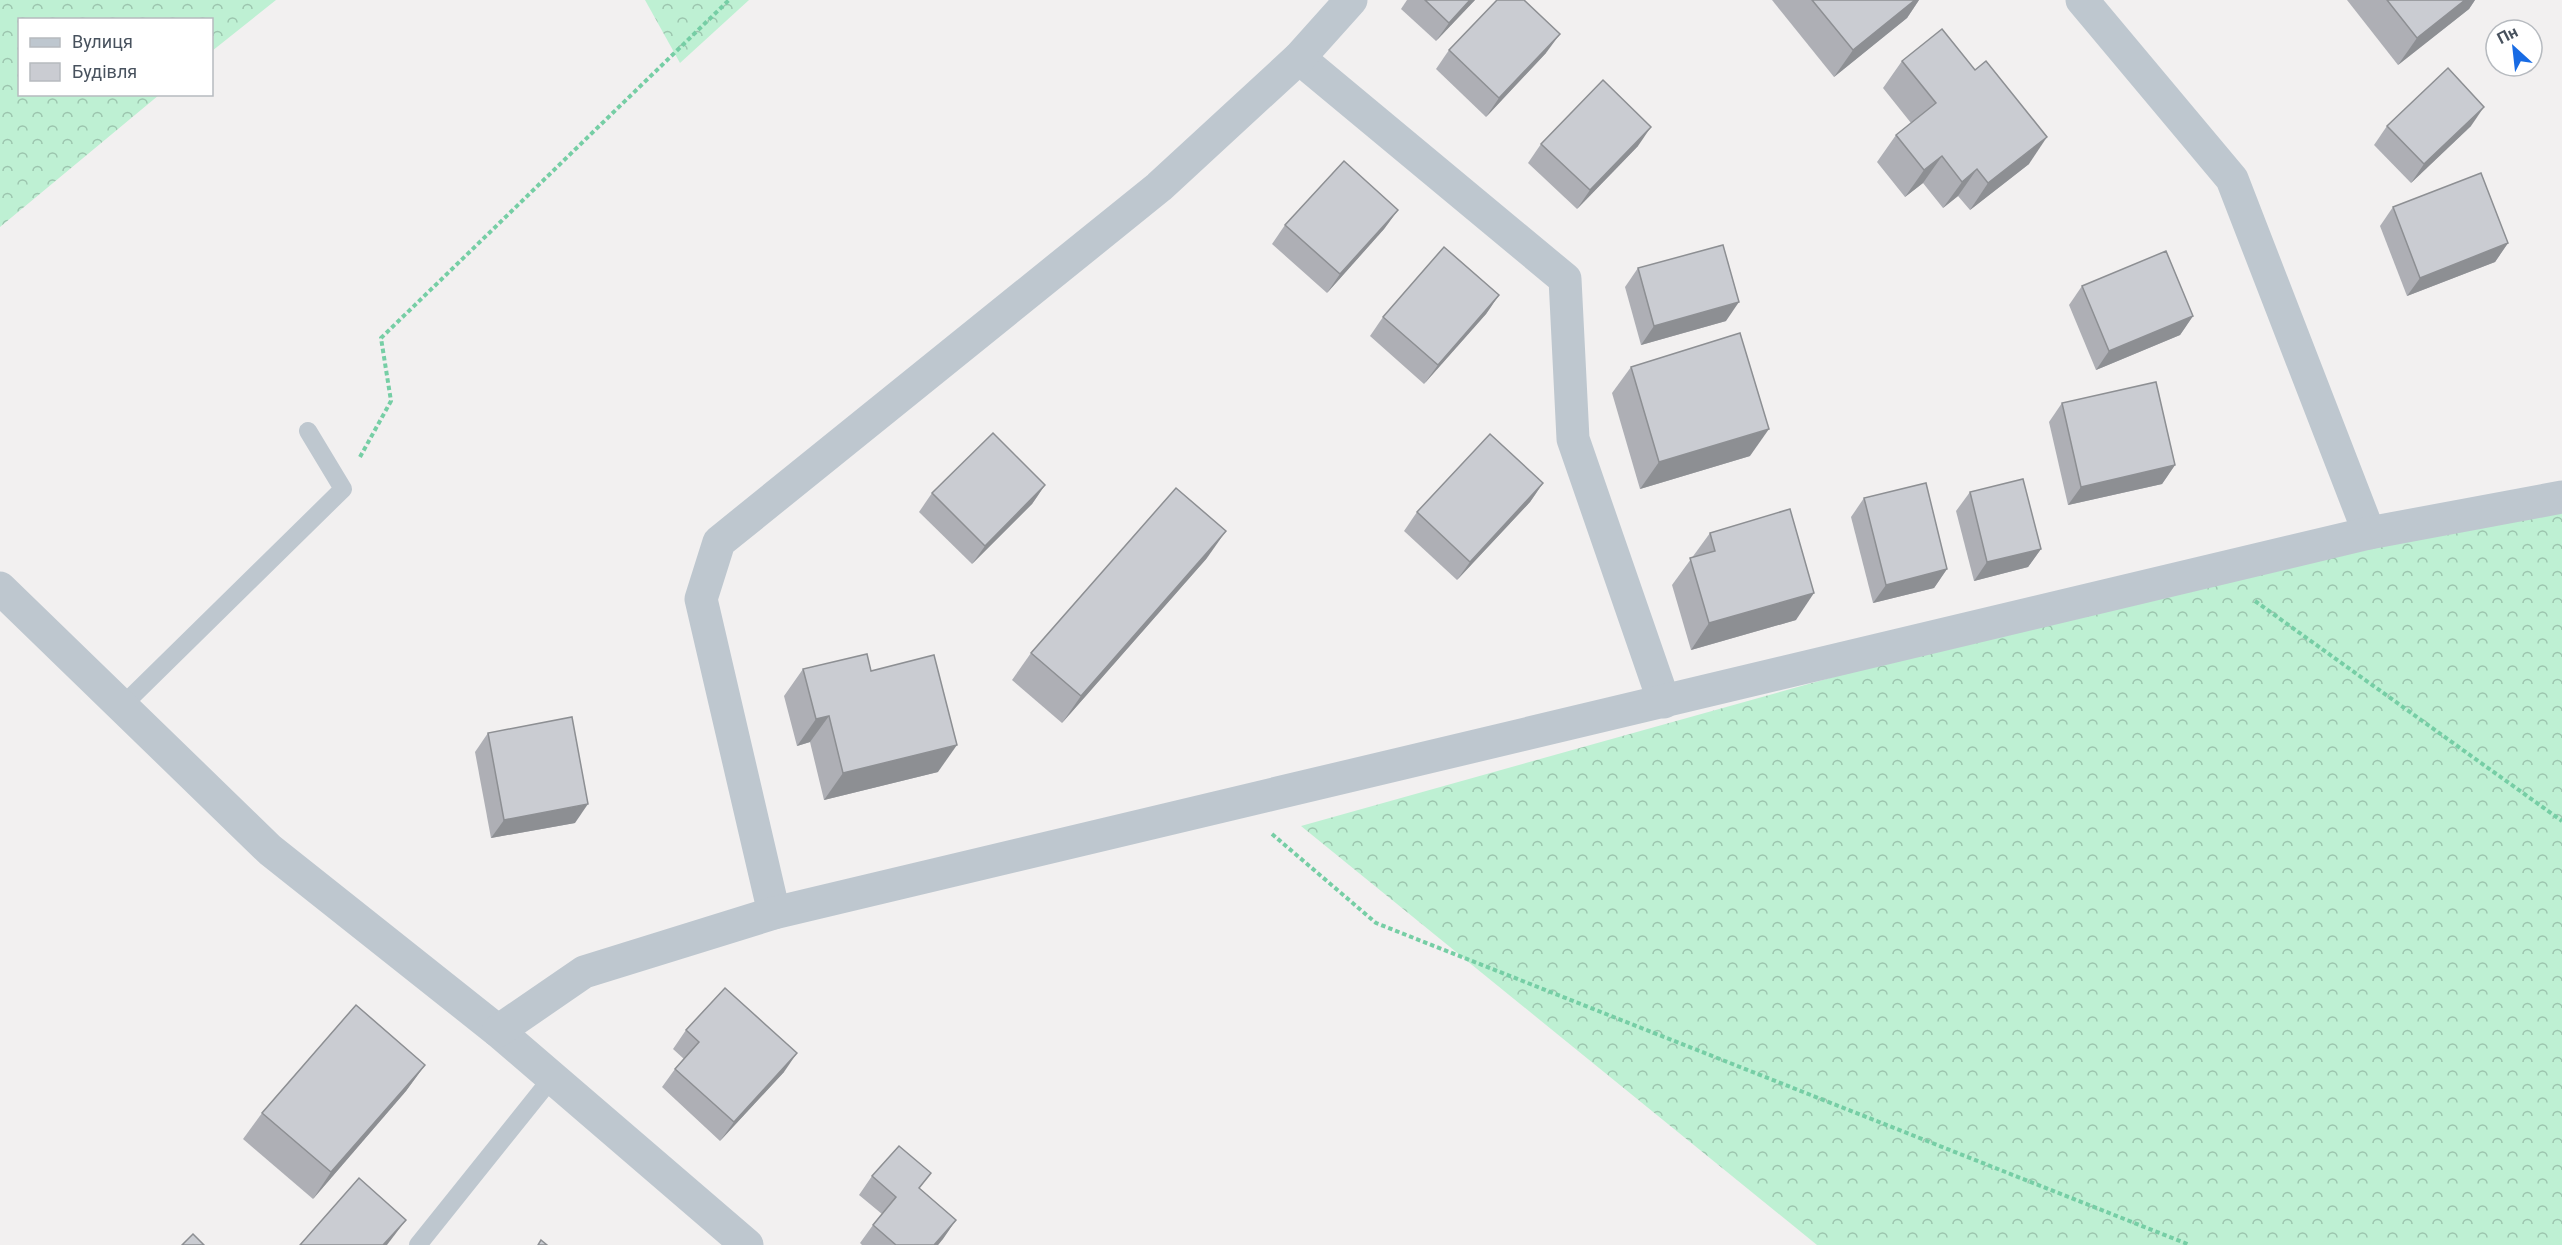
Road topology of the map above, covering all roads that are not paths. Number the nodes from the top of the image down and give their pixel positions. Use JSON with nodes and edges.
{"nodes":[{"id":1,"x":1351,"y":0,"type":"edge"},
{"id":2,"x":2082,"y":0,"type":"edge"},
{"id":3,"x":1299,"y":58,"type":"junction"},
{"id":4,"x":308,"y":431,"type":"dead end"},
{"id":5,"x":2562,"y":497,"type":"edge"},
{"id":6,"x":2369,"y":533,"type":"junction"},
{"id":7,"x":0,"y":588,"type":"edge"},
{"id":8,"x":1664,"y":702,"type":"junction"},
{"id":9,"x":121,"y":707,"type":"junction"},
{"id":10,"x":774,"y":913,"type":"junction"},
{"id":11,"x":498,"y":1031,"type":"junction"},
{"id":12,"x":551,"y":1078,"type":"junction"},
{"id":13,"x":417,"y":1245,"type":"edge"},
{"id":14,"x":747,"y":1245,"type":"edge"}],
"edges":[{"from":1,"to":3,"type":"street"},
{"from":2,"to":6,"type":"street"},
{"from":3,"to":8,"type":"street"},
{"from":3,"to":10,"type":"street"},
{"from":4,"to":9,"type":"lane"},
{"from":5,"to":6,"type":"street"},
{"from":6,"to":8,"type":"street"},
{"from":7,"to":9,"type":"street"},
{"from":8,"to":10,"type":"street"},
{"from":9,"to":11,"type":"street"},
{"from":10,"to":11,"type":"street"},
{"from":11,"to":12,"type":"street"},
{"from":12,"to":13,"type":"lane"},
{"from":12,"to":14,"type":"street"}]}
